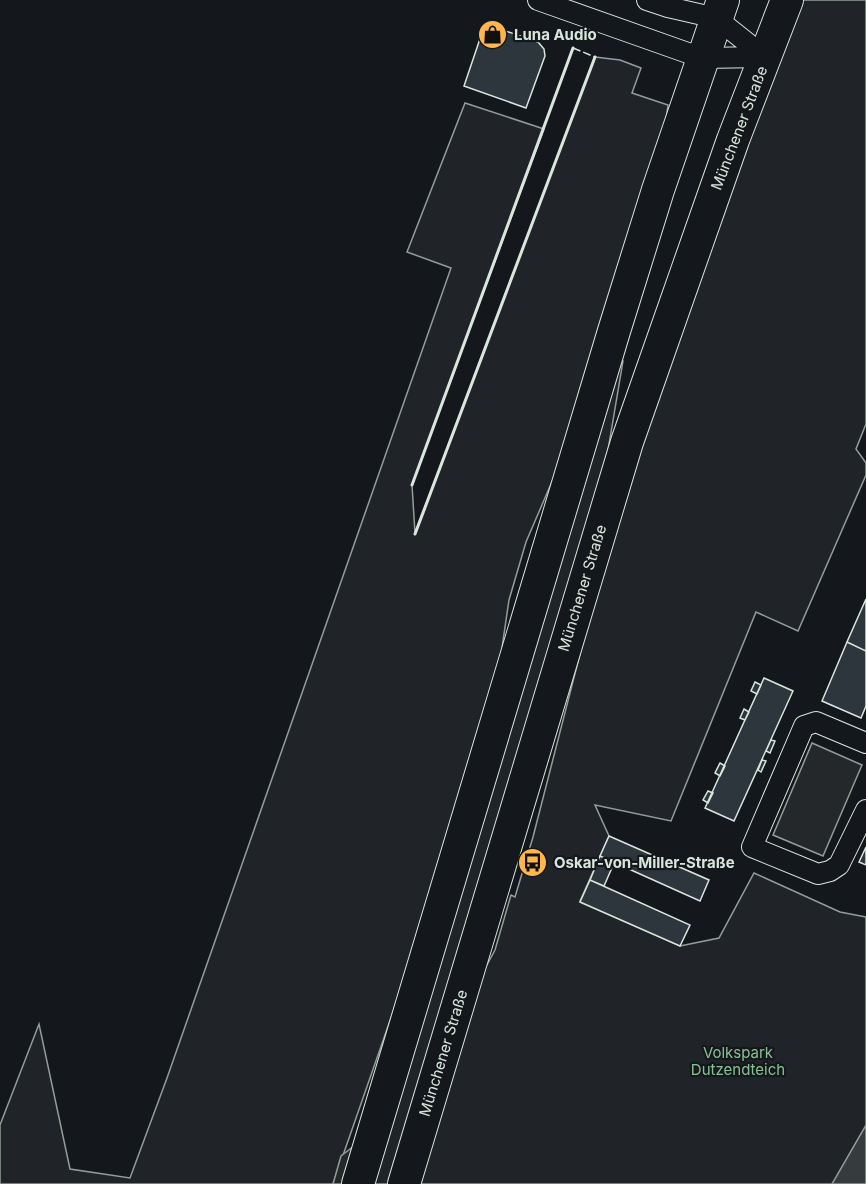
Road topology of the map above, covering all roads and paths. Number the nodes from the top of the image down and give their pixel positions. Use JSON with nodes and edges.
{"nodes":[{"id":1,"x":538,"y":0,"type":"edge"},
{"id":2,"x":647,"y":0,"type":"edge"},
{"id":3,"x":787,"y":0,"type":"edge"},
{"id":4,"x":719,"y":9,"type":"edge"},
{"id":5,"x":765,"y":57,"type":"junction"},
{"id":6,"x":702,"y":58,"type":"junction"},
{"id":7,"x":866,"y":743,"type":"edge"},
{"id":8,"x":866,"y":810,"type":"edge"},
{"id":9,"x":358,"y":1184,"type":"edge"},
{"id":10,"x":404,"y":1184,"type":"edge"}],
"edges":[{"from":1,"to":6,"type":"street"},
{"from":2,"to":4,"type":"street"},
{"from":3,"to":5,"type":"main road","name":"Münchener Straße"},
{"from":4,"to":5,"type":"street"},
{"from":4,"to":6,"type":"main road"},
{"from":5,"to":6,"type":"street"},
{"from":5,"to":10,"type":"main road","name":"Münchener Straße"},
{"from":6,"to":9,"type":"main road"},
{"from":7,"to":8,"type":"street"}]}
